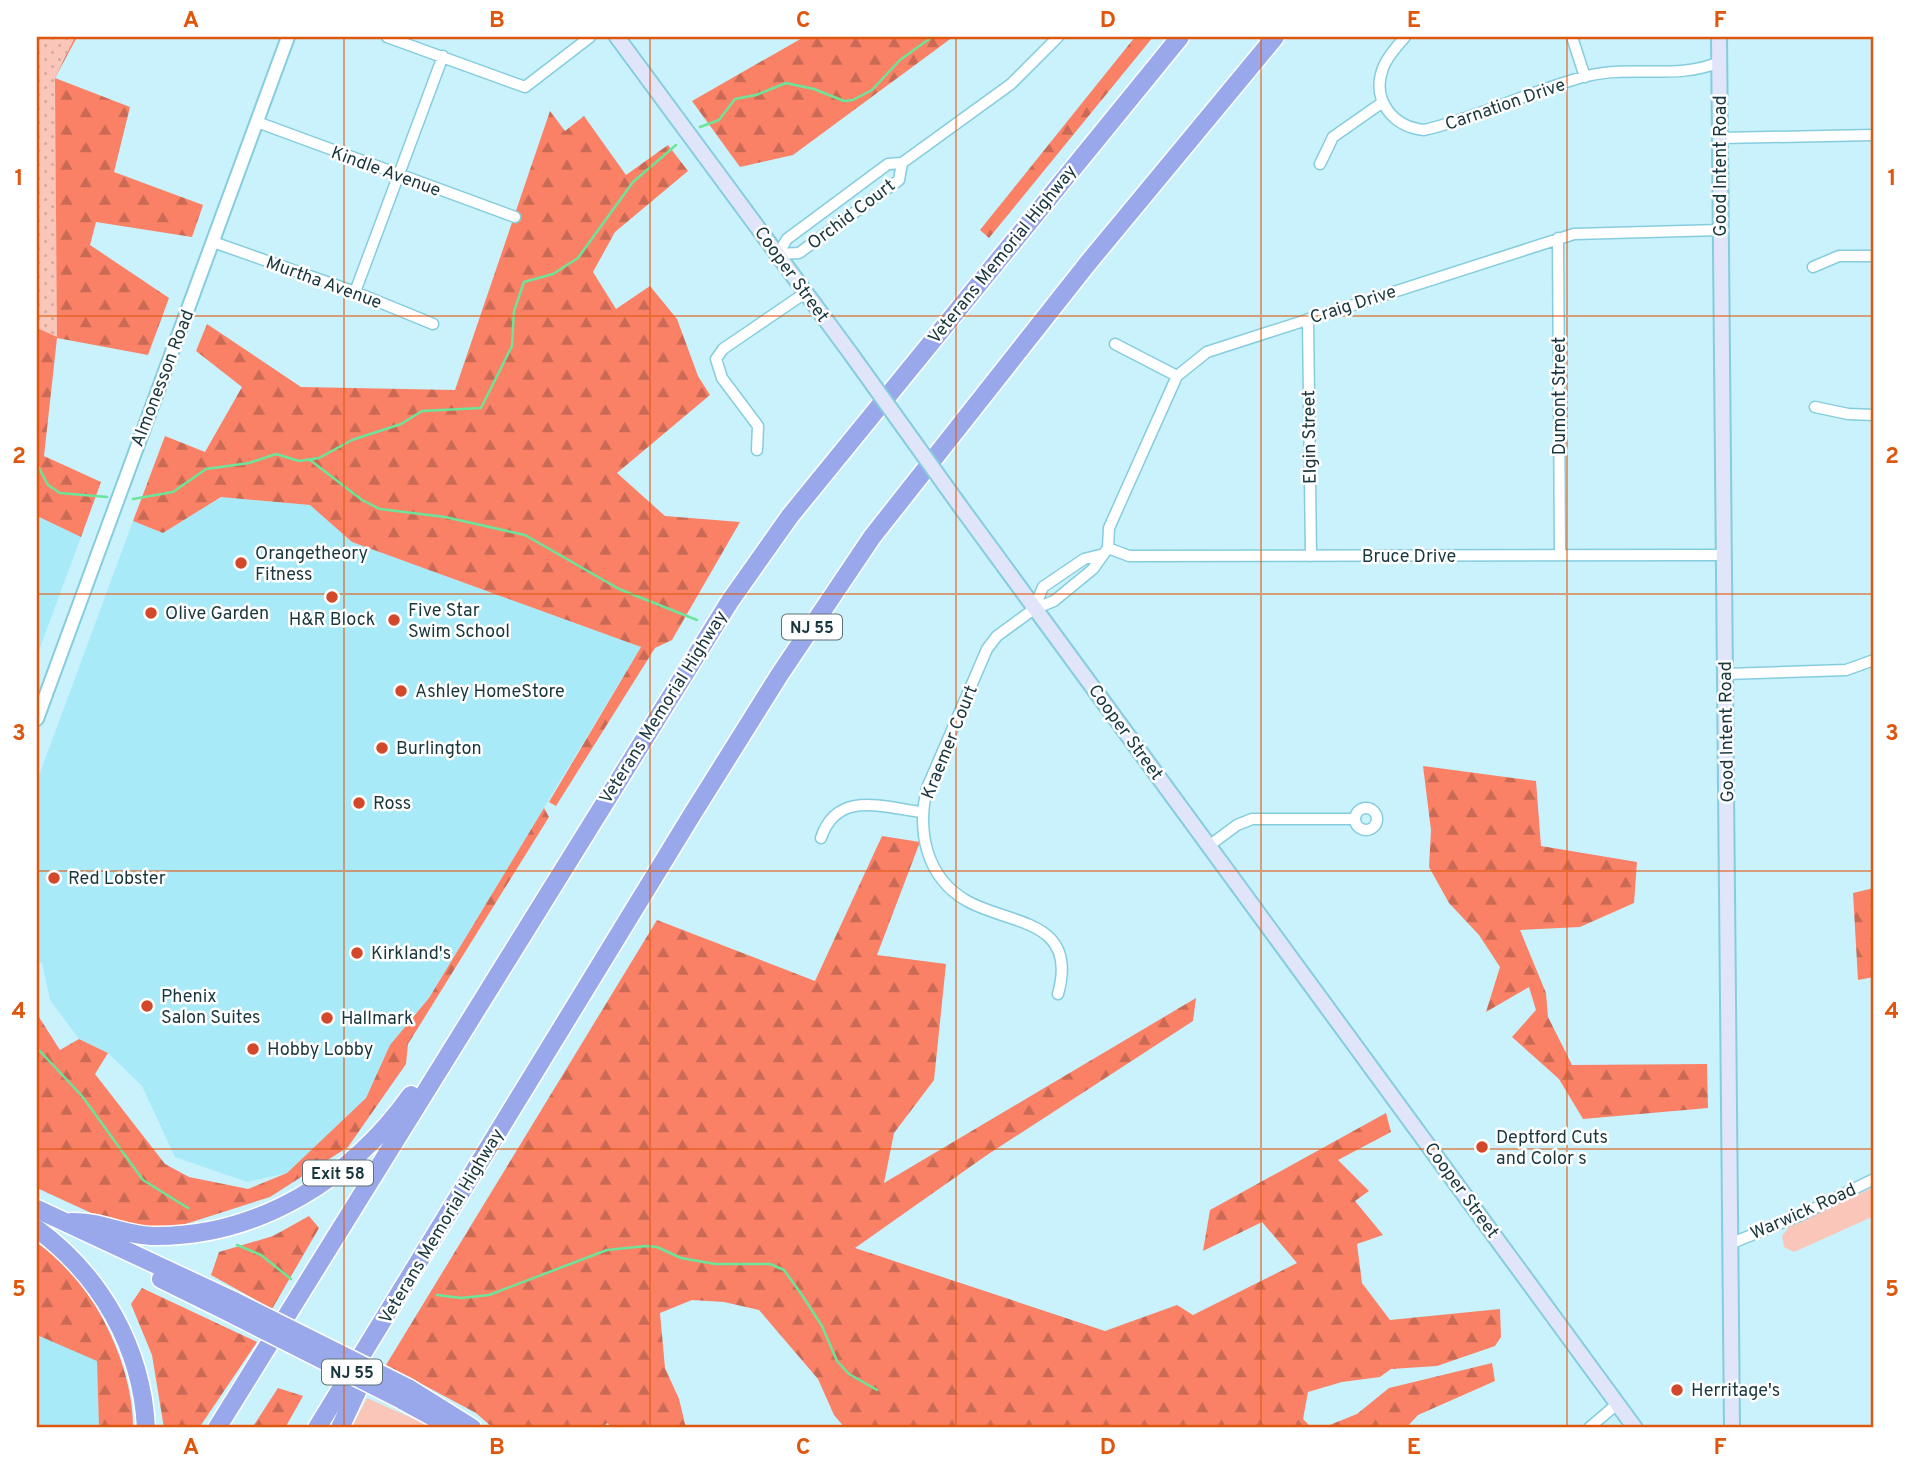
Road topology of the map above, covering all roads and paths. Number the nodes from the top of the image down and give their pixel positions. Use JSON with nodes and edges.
{"nodes":[{"id":1,"x":288,"y":37,"type":"edge"},
{"id":2,"x":387,"y":37,"type":"edge"},
{"id":3,"x":590,"y":37,"type":"edge"},
{"id":4,"x":617,"y":37,"type":"edge"},
{"id":5,"x":1058,"y":37,"type":"edge"},
{"id":6,"x":1180,"y":37,"type":"edge"},
{"id":7,"x":1275,"y":37,"type":"edge"},
{"id":8,"x":1405,"y":37,"type":"edge"},
{"id":9,"x":1572,"y":37,"type":"edge"},
{"id":10,"x":1719,"y":37,"type":"edge"},
{"id":11,"x":443,"y":55,"type":"junction"},
{"id":12,"x":1719,"y":62,"type":"junction"},
{"id":13,"x":1585,"y":76,"type":"junction"},
{"id":14,"x":1383,"y":102,"type":"junction"},
{"id":15,"x":257,"y":122,"type":"junction"},
{"id":16,"x":1874,"y":135,"type":"edge"},
{"id":17,"x":1721,"y":138,"type":"junction"},
{"id":18,"x":902,"y":163,"type":"junction"},
{"id":19,"x":1320,"y":164,"type":"dead end"},
{"id":20,"x":399,"y":175,"type":"junction"},
{"id":21,"x":515,"y":217,"type":"dead end"},
{"id":22,"x":1720,"y":230,"type":"junction"},
{"id":23,"x":1558,"y":238,"type":"junction"},
{"id":24,"x":213,"y":242,"type":"junction"},
{"id":25,"x":778,"y":254,"type":"junction"},
{"id":26,"x":1874,"y":256,"type":"edge"},
{"id":27,"x":1813,"y":267,"type":"dead end"},
{"id":28,"x":355,"y":292,"type":"junction"},
{"id":29,"x":805,"y":293,"type":"junction"},
{"id":30,"x":1308,"y":319,"type":"junction"},
{"id":31,"x":433,"y":324,"type":"dead end"},
{"id":32,"x":1115,"y":344,"type":"dead end"},
{"id":33,"x":1177,"y":376,"type":"junction"},
{"id":34,"x":1815,"y":407,"type":"dead end"},
{"id":35,"x":1874,"y":415,"type":"edge"},
{"id":36,"x":757,"y":450,"type":"dead end"},
{"id":37,"x":1104,"y":552,"type":"junction"},
{"id":38,"x":1560,"y":555,"type":"junction"},
{"id":39,"x":1724,"y":555,"type":"junction"},
{"id":40,"x":1311,"y":556,"type":"junction"},
{"id":41,"x":1034,"y":609,"type":"junction"},
{"id":42,"x":1874,"y":660,"type":"edge"},
{"id":43,"x":1726,"y":674,"type":"junction"},
{"id":44,"x":37,"y":719,"type":"edge"},
{"id":45,"x":921,"y":811,"type":"junction"},
{"id":46,"x":1355,"y":819,"type":"dead end"},
{"id":47,"x":821,"y":838,"type":"dead end"},
{"id":48,"x":1210,"y":845,"type":"junction"},
{"id":49,"x":510,"y":951,"type":"junction"},
{"id":50,"x":1058,"y":994,"type":"dead end"},
{"id":51,"x":1874,"y":1179,"type":"edge"},
{"id":52,"x":37,"y":1209,"type":"edge"},
{"id":53,"x":37,"y":1215,"type":"edge"},
{"id":54,"x":71,"y":1222,"type":"junction"},
{"id":55,"x":37,"y":1228,"type":"edge"},
{"id":56,"x":1732,"y":1243,"type":"junction"},
{"id":57,"x":233,"y":1308,"type":"junction"},
{"id":58,"x":387,"y":1316,"type":"junction"},
{"id":59,"x":405,"y":1394,"type":"junction"},
{"id":60,"x":1617,"y":1404,"type":"junction"},
{"id":61,"x":146,"y":1428,"type":"edge"},
{"id":62,"x":216,"y":1428,"type":"edge"},
{"id":63,"x":317,"y":1428,"type":"edge"},
{"id":64,"x":340,"y":1428,"type":"edge"},
{"id":65,"x":453,"y":1428,"type":"edge"},
{"id":66,"x":472,"y":1428,"type":"edge"},
{"id":67,"x":1589,"y":1428,"type":"edge"},
{"id":68,"x":1635,"y":1428,"type":"edge"},
{"id":69,"x":1732,"y":1428,"type":"edge"}],
"edges":[{"from":1,"to":15,"type":"street","name":"Almonesson Road"},
{"from":2,"to":11,"type":"street"},
{"from":3,"to":11,"type":"street"},
{"from":4,"to":25,"type":"main road","name":"Cooper Street"},
{"from":5,"to":18,"type":"street","name":"Orchid Court"},
{"from":6,"to":49,"type":"highway","name":"Veterans Memorial Highway"},
{"from":7,"to":58,"type":"highway","name":"Veterans Memorial Highway","number":"NJ 55"},
{"from":8,"to":14,"type":"street"},
{"from":9,"to":13,"type":"street","name":"Carnation Drive"},
{"from":10,"to":12,"type":"main road","name":"Good Intent Road"},
{"from":11,"to":20,"type":"street"},
{"from":12,"to":13,"type":"street","name":"Carnation Drive"},
{"from":12,"to":17,"type":"main road","name":"Good Intent Road"},
{"from":13,"to":14,"type":"street","name":"Carnation Drive"},
{"from":14,"to":19,"type":"street"},
{"from":15,"to":20,"type":"street","name":"Kindle Avenue"},
{"from":15,"to":24,"type":"street","name":"Almonesson Road"},
{"from":16,"to":17,"type":"street"},
{"from":17,"to":22,"type":"main road","name":"Good Intent Road"},
{"from":18,"to":25,"type":"street","name":"Orchid Court"},
{"from":18,"to":25,"type":"street","name":"Orchid Court"},
{"from":20,"to":21,"type":"street","name":"Kindle Avenue"},
{"from":20,"to":28,"type":"street"},
{"from":22,"to":23,"type":"street","name":"Craig Drive"},
{"from":22,"to":39,"type":"main road","name":"Good Intent Road"},
{"from":23,"to":30,"type":"street","name":"Craig Drive"},
{"from":23,"to":38,"type":"street","name":"Dumont Street"},
{"from":24,"to":28,"type":"street","name":"Murtha Avenue"},
{"from":24,"to":44,"type":"street","name":"Almonesson Road"},
{"from":25,"to":29,"type":"main road","name":"Cooper Street"},
{"from":26,"to":27,"type":"street"},
{"from":28,"to":31,"type":"street","name":"Murtha Avenue"},
{"from":29,"to":36,"type":"street"},
{"from":29,"to":41,"type":"main road","name":"Cooper Street","bridge":true},
{"from":30,"to":33,"type":"street","name":"Craig Drive"},
{"from":30,"to":40,"type":"street","name":"Elgin Street"},
{"from":32,"to":33,"type":"street"},
{"from":33,"to":37,"type":"street","name":"Craig Drive"},
{"from":34,"to":35,"type":"street"},
{"from":37,"to":40,"type":"street","name":"Bruce Drive"},
{"from":37,"to":41,"type":"street"},
{"from":37,"to":41,"type":"street"},
{"from":38,"to":39,"type":"street","name":"Bruce Drive"},
{"from":38,"to":40,"type":"street","name":"Bruce Drive"},
{"from":39,"to":43,"type":"main road","name":"Good Intent Road"},
{"from":41,"to":45,"type":"street","name":"Kraemer Court"},
{"from":41,"to":48,"type":"main road","name":"Cooper Street"},
{"from":42,"to":43,"type":"street"},
{"from":43,"to":56,"type":"main road","name":"Good Intent Road"},
{"from":45,"to":47,"type":"street"},
{"from":45,"to":50,"type":"street","name":"Kraemer Court"},
{"from":46,"to":48,"type":"street"},
{"from":48,"to":60,"type":"main road","name":"Cooper Street"},
{"from":49,"to":54,"type":"highway","number":"Exit 58"},
{"from":49,"to":62,"type":"highway","name":"Veterans Memorial Highway"},
{"from":51,"to":56,"type":"street","name":"Warwick Road"},
{"from":52,"to":54,"type":"highway","number":"Exit 58"},
{"from":53,"to":57,"type":"highway"},
{"from":54,"to":57,"type":"highway","number":"Exit 58"},
{"from":55,"to":61,"type":"highway"},
{"from":56,"to":69,"type":"main road","name":"Good Intent Road"},
{"from":57,"to":59,"type":"highway","number":"Exit 58","bridge":true},
{"from":58,"to":63,"type":"highway","name":"Veterans Memorial Highway","number":"NJ 55"},
{"from":58,"to":64,"type":"highway"},
{"from":59,"to":65,"type":"highway"},
{"from":59,"to":66,"type":"highway","number":"Exit 58"},
{"from":60,"to":67,"type":"street"},
{"from":60,"to":68,"type":"main road","name":"Cooper Street"}]}
